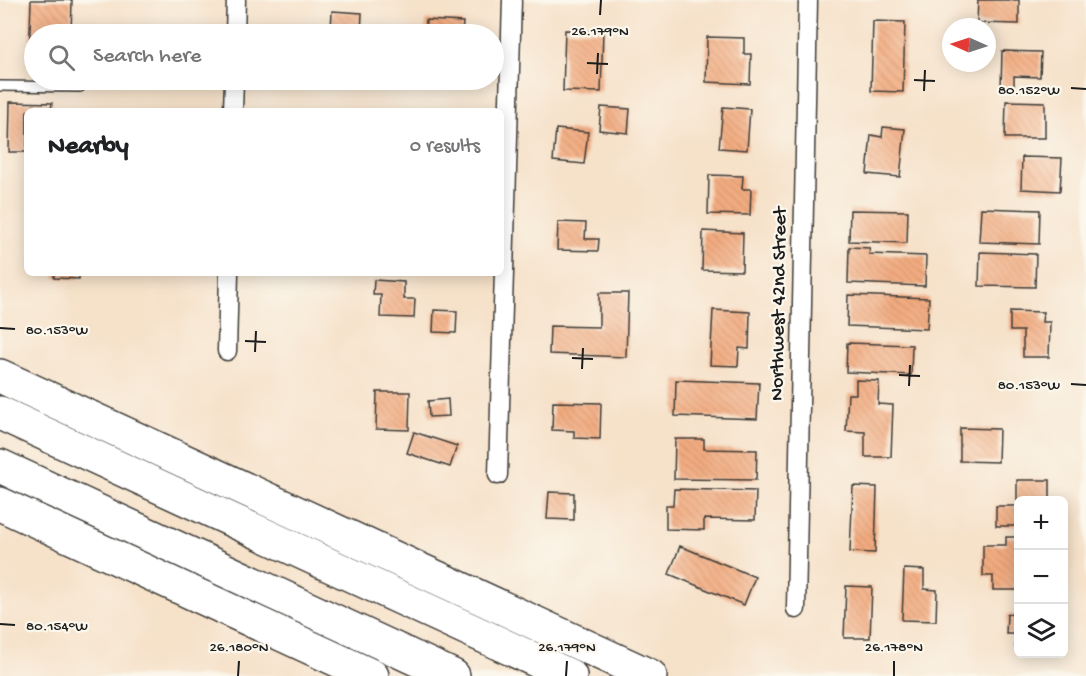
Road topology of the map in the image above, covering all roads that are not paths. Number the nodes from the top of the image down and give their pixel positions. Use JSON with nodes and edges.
{"nodes":[{"id":1,"x":236,"y":0,"type":"edge"},
{"id":2,"x":512,"y":0,"type":"edge"},
{"id":3,"x":808,"y":0,"type":"edge"},
{"id":4,"x":235,"y":24,"type":"edge"},
{"id":5,"x":0,"y":86,"type":"edge"},
{"id":6,"x":24,"y":86,"type":"edge"},
{"id":7,"x":234,"y":90,"type":"edge"},
{"id":8,"x":233,"y":108,"type":"edge"},
{"id":9,"x":504,"y":271,"type":"edge"},
{"id":10,"x":229,"y":276,"type":"edge"},
{"id":11,"x":504,"y":276,"type":"edge"},
{"id":12,"x":227,"y":351,"type":"dead end"},
{"id":13,"x":0,"y":376,"type":"edge"},
{"id":14,"x":0,"y":413,"type":"edge"},
{"id":15,"x":0,"y":466,"type":"edge"},
{"id":16,"x":498,"y":475,"type":"dead end"},
{"id":17,"x":0,"y":504,"type":"edge"},
{"id":18,"x":796,"y":609,"type":"dead end"},
{"id":19,"x":372,"y":676,"type":"edge"},
{"id":20,"x":453,"y":676,"type":"edge"},
{"id":21,"x":570,"y":676,"type":"edge"},
{"id":22,"x":650,"y":676,"type":"edge"}],
"edges":[{"from":1,"to":4,"type":"street"},
{"from":2,"to":9,"type":"street"},
{"from":3,"to":18,"type":"street","name":"Northwest 42nd Street"},
{"from":5,"to":6,"type":"lane"},
{"from":7,"to":8,"type":"street"},
{"from":10,"to":12,"type":"street"},
{"from":11,"to":16,"type":"street"},
{"from":13,"to":22,"type":"highway"},
{"from":14,"to":21,"type":"highway"},
{"from":15,"to":20,"type":"highway"},
{"from":17,"to":19,"type":"highway"}]}
